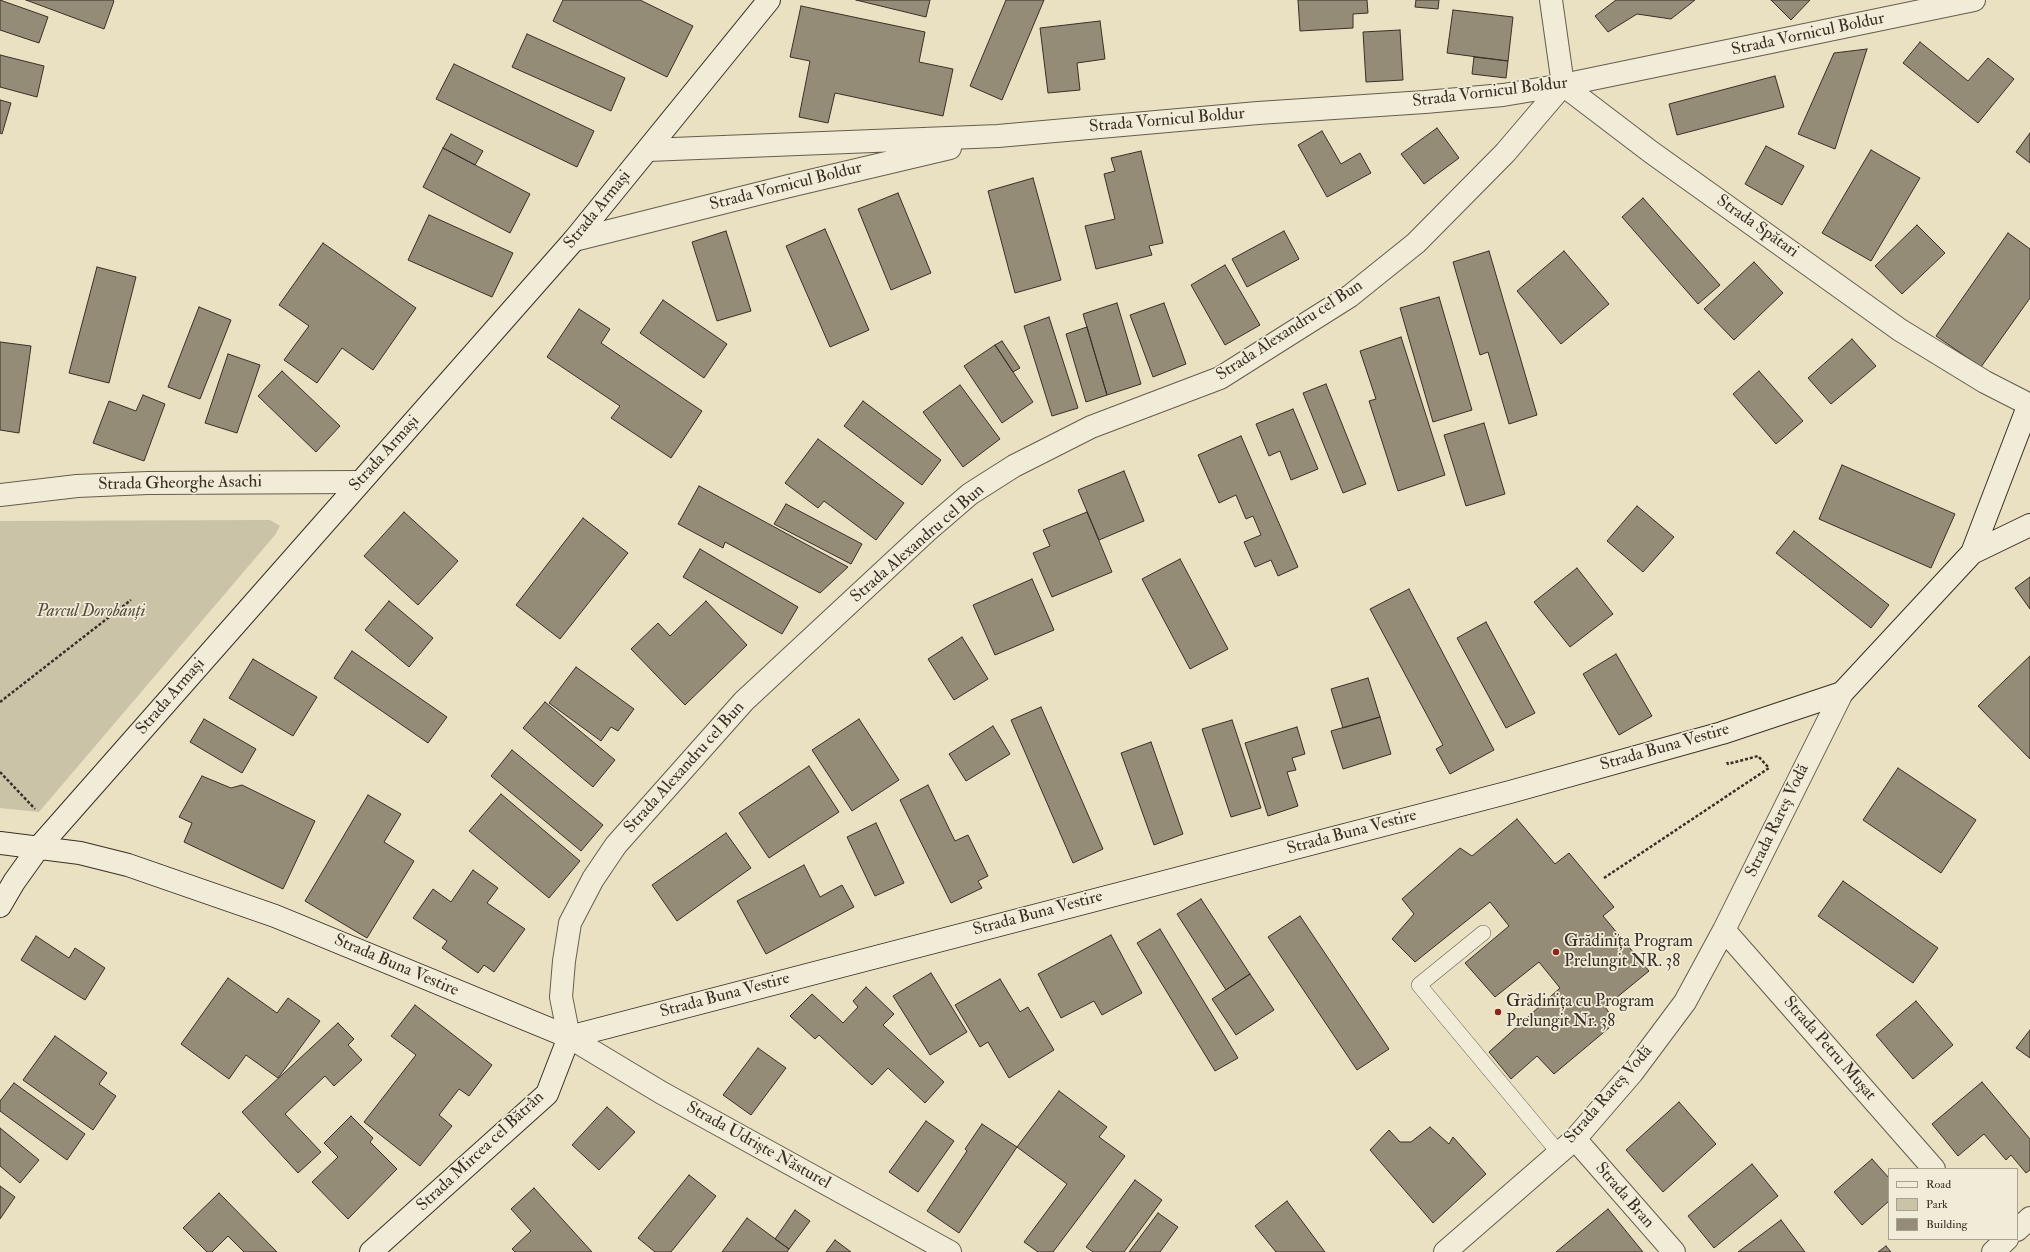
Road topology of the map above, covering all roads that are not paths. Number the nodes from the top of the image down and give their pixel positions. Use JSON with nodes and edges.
{"nodes":[{"id":1,"x":769,"y":0,"type":"edge"},
{"id":2,"x":1551,"y":0,"type":"edge"},
{"id":3,"x":1974,"y":0,"type":"edge"},
{"id":4,"x":1564,"y":85,"type":"junction"},
{"id":5,"x":998,"y":136,"type":"junction"},
{"id":6,"x":648,"y":150,"type":"junction"},
{"id":7,"x":574,"y":240,"type":"junction"},
{"id":8,"x":2029,"y":405,"type":"edge"},
{"id":9,"x":360,"y":482,"type":"junction"},
{"id":10,"x":0,"y":495,"type":"edge"},
{"id":11,"x":2030,"y":525,"type":"edge"},
{"id":12,"x":1972,"y":553,"type":"junction"},
{"id":13,"x":1842,"y":692,"type":"junction"},
{"id":14,"x":0,"y":843,"type":"edge"},
{"id":15,"x":39,"y":847,"type":"junction"},
{"id":16,"x":0,"y":906,"type":"edge"},
{"id":17,"x":1724,"y":930,"type":"junction"},
{"id":18,"x":1483,"y":933,"type":"dead end"},
{"id":19,"x":569,"y":1038,"type":"junction"},
{"id":20,"x":1567,"y":1146,"type":"junction"},
{"id":21,"x":1933,"y":1168,"type":"edge"},
{"id":22,"x":2030,"y":1218,"type":"edge"},
{"id":23,"x":2018,"y":1229,"type":"edge"},
{"id":24,"x":371,"y":1252,"type":"edge"},
{"id":25,"x":950,"y":1252,"type":"edge"},
{"id":26,"x":1445,"y":1252,"type":"edge"},
{"id":27,"x":1674,"y":1252,"type":"edge"}],
"edges":[{"from":1,"to":6,"type":"street","name":"Strada Armași"},
{"from":2,"to":4,"type":"street"},
{"from":3,"to":4,"type":"street","name":"Strada Vornicul Boldur"},
{"from":4,"to":5,"type":"street","name":"Strada Vornicul Boldur"},
{"from":4,"to":8,"type":"street","name":"Strada Spătari"},
{"from":4,"to":19,"type":"street","name":"Strada Alexandru cel Bun"},
{"from":5,"to":6,"type":"street","name":"Strada Vornicul Boldur"},
{"from":5,"to":7,"type":"street","name":"Strada Vornicul Boldur"},
{"from":6,"to":7,"type":"street","name":"Strada Armași"},
{"from":7,"to":9,"type":"street","name":"Strada Armași"},
{"from":8,"to":12,"type":"street"},
{"from":9,"to":10,"type":"street","name":"Strada Gheorghe Asachi"},
{"from":9,"to":15,"type":"street","name":"Strada Armași"},
{"from":11,"to":12,"type":"street","name":"Strada Buna Vestire"},
{"from":12,"to":13,"type":"street","name":"Strada Buna Vestire"},
{"from":13,"to":17,"type":"street","name":"Strada Rareș Vodă"},
{"from":13,"to":19,"type":"street","name":"Strada Buna Vestire"},
{"from":14,"to":15,"type":"street","name":"Strada Buna Vestire"},
{"from":15,"to":16,"type":"street","name":"Strada Armași"},
{"from":15,"to":19,"type":"street","name":"Strada Buna Vestire"},
{"from":17,"to":20,"type":"street","name":"Strada Rareș Vodă"},
{"from":17,"to":21,"type":"street","name":"Strada Petru Mușat"},
{"from":18,"to":20,"type":"lane"},
{"from":19,"to":24,"type":"street","name":"Strada Mircea cel Bătrân"},
{"from":19,"to":25,"type":"street","name":"Strada Udriște Năsturel"},
{"from":20,"to":26,"type":"street","name":"Strada Rareș Vodă"},
{"from":20,"to":27,"type":"street","name":"Strada Bran"},
{"from":22,"to":23,"type":"street"}]}
